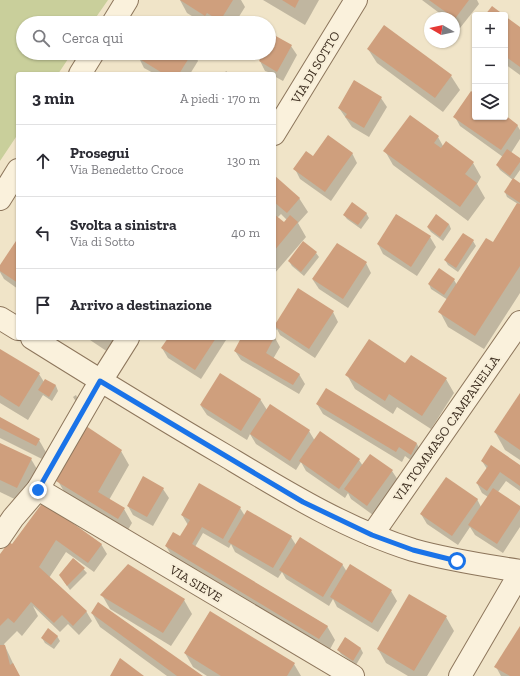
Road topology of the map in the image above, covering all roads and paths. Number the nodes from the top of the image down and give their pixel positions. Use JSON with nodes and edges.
{"nodes":[{"id":1,"x":128,"y":0,"type":"edge"},
{"id":2,"x":356,"y":0,"type":"edge"},
{"id":3,"x":118,"y":16,"type":"edge"},
{"id":4,"x":89,"y":60,"type":"edge"},
{"id":5,"x":81,"y":72,"type":"edge"},
{"id":6,"x":276,"y":131,"type":"edge"},
{"id":7,"x":16,"y":173,"type":"edge"},
{"id":8,"x":0,"y":199,"type":"edge"},
{"id":9,"x":0,"y":318,"type":"edge"},
{"id":10,"x":520,"y":322,"type":"edge"},
{"id":11,"x":16,"y":328,"type":"edge"},
{"id":12,"x":35,"y":340,"type":"edge"},
{"id":13,"x":127,"y":340,"type":"edge"},
{"id":14,"x":100,"y":381,"type":"junction"},
{"id":15,"x":38,"y":490,"type":"junction"},
{"id":16,"x":6,"y":514,"type":"edge"},
{"id":17,"x":372,"y":535,"type":"junction"},
{"id":18,"x":0,"y":537,"type":"edge"},
{"id":19,"x":520,"y":572,"type":"edge"},
{"id":20,"x":353,"y":676,"type":"edge"},
{"id":21,"x":460,"y":676,"type":"edge"}],
"edges":[{"from":1,"to":3,"type":"street"},
{"from":2,"to":6,"type":"street","name":"VIA DI SOTTO"},
{"from":4,"to":5,"type":"street"},
{"from":7,"to":8,"type":"street"},
{"from":9,"to":11,"type":"street"},
{"from":10,"to":17,"type":"street","name":"VIA TOMMASO CAMPANELLA"},
{"from":12,"to":14,"type":"street"},
{"from":13,"to":14,"type":"street"},
{"from":14,"to":15,"type":"street"},
{"from":14,"to":17,"type":"street"},
{"from":15,"to":16,"type":"street"},
{"from":15,"to":20,"type":"street","name":"VIA SIEVE"},
{"from":16,"to":18,"type":"street"},
{"from":17,"to":19,"type":"street"},
{"from":19,"to":21,"type":"street"}]}
